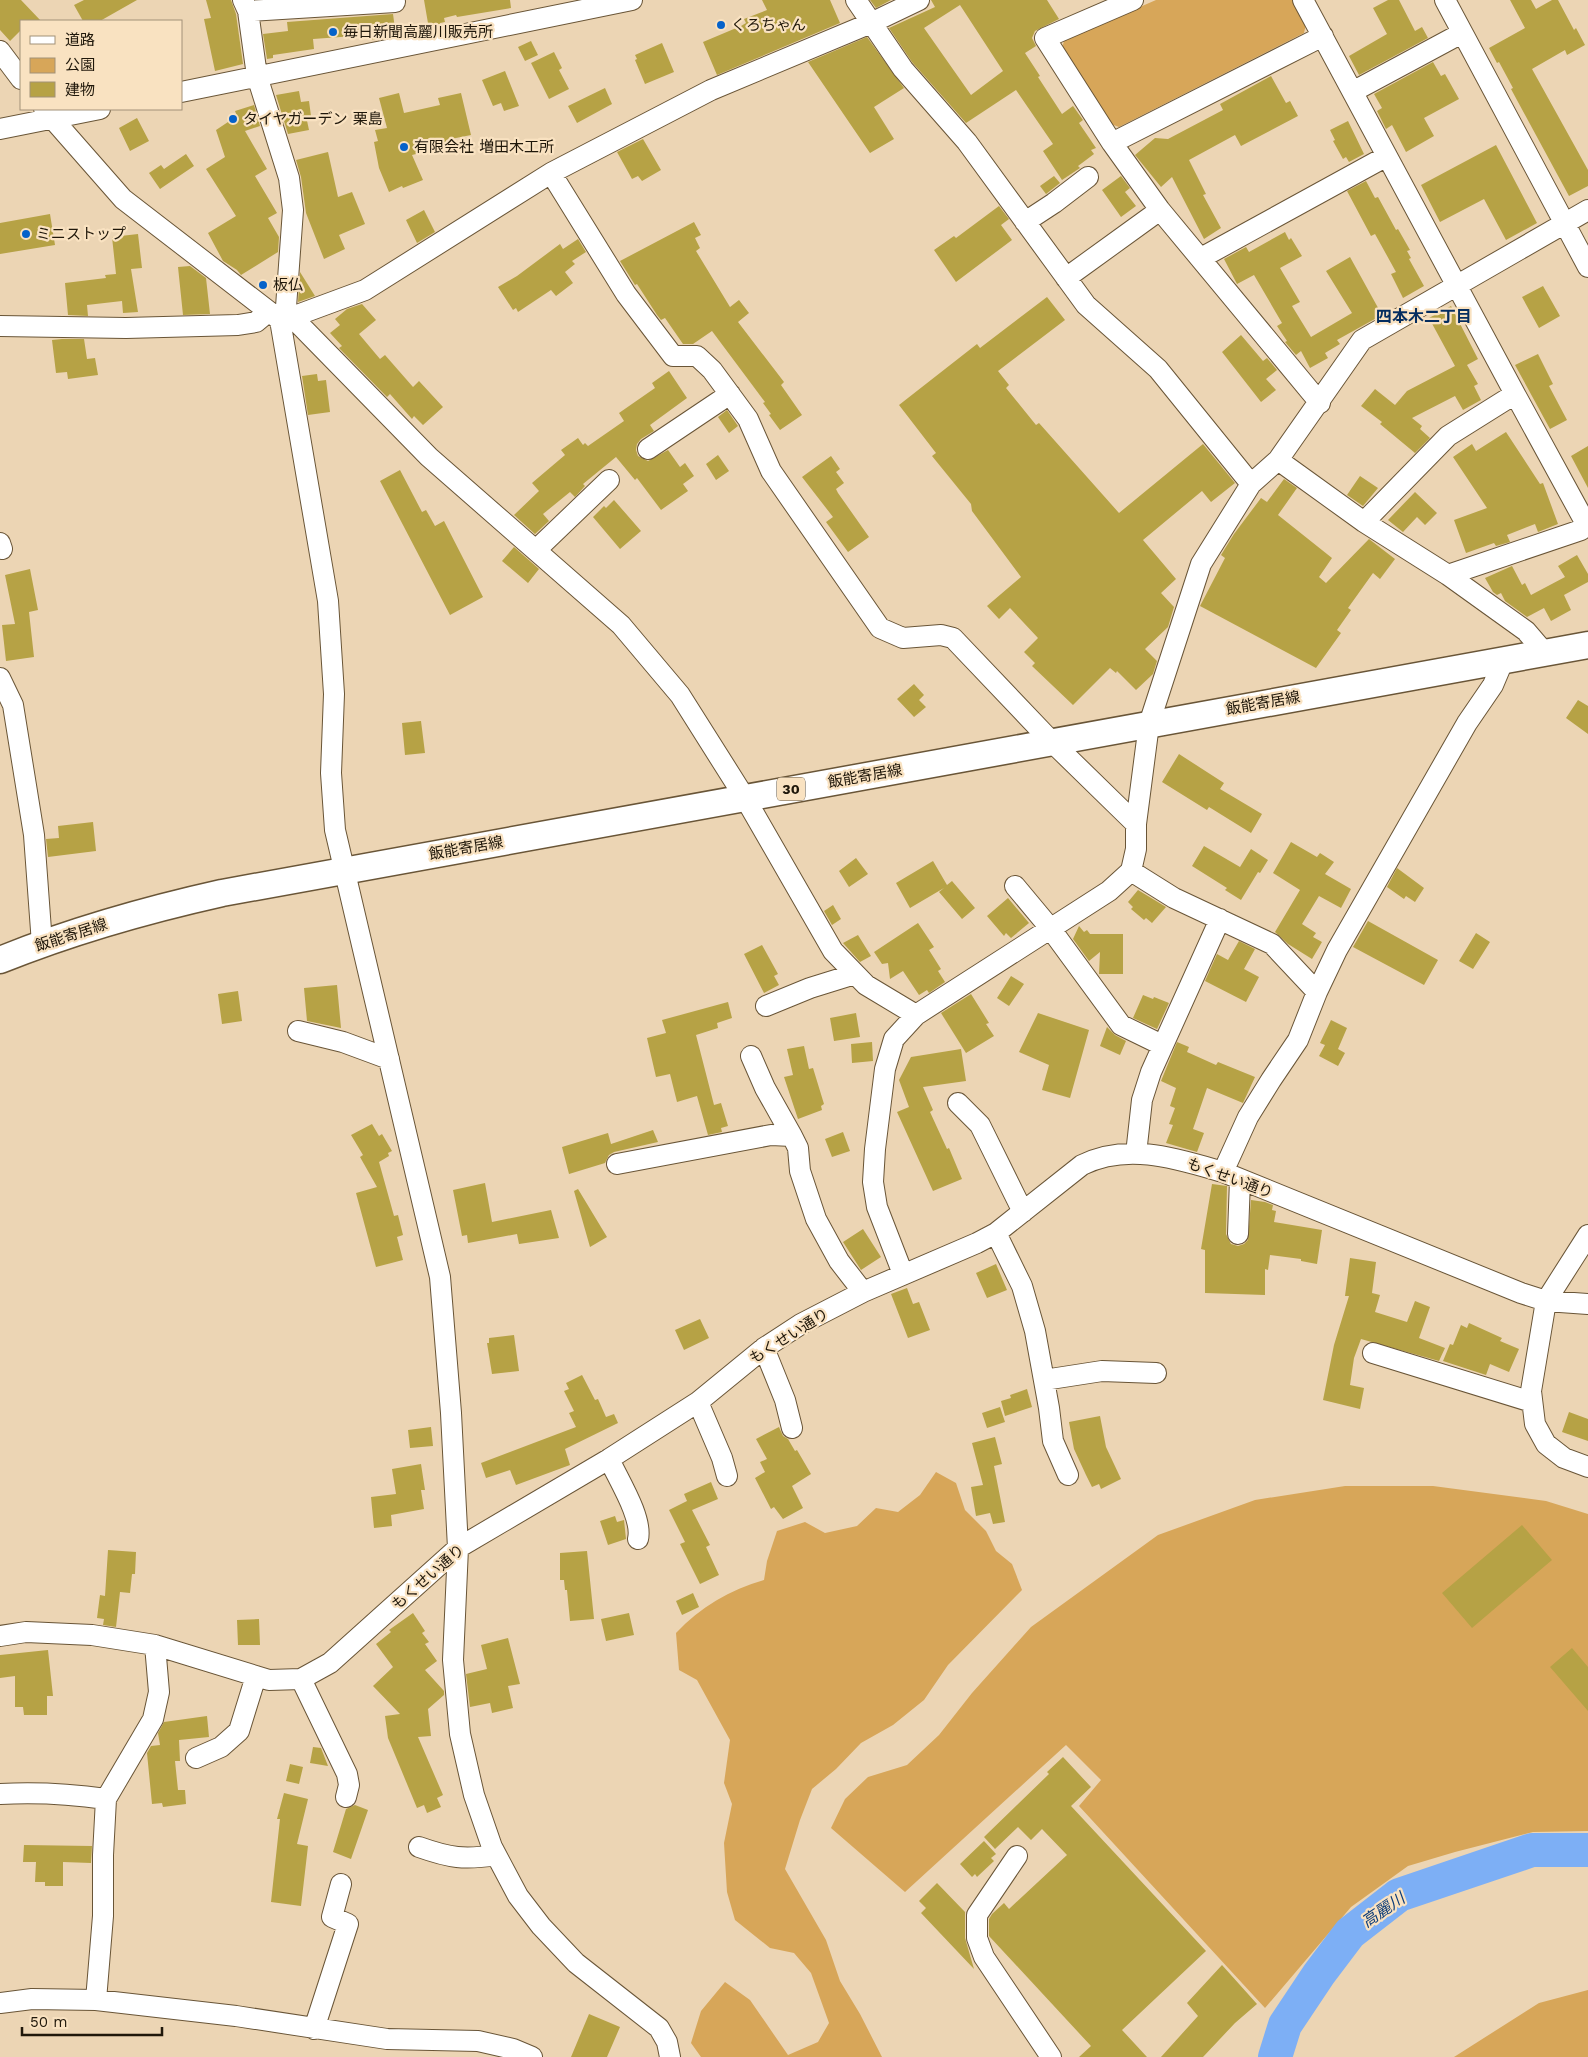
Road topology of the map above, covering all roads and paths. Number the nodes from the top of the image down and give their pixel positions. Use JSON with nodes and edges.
{"nodes":[{"id":1,"x":632,"y":0,"type":"edge"},
{"id":2,"x":856,"y":0,"type":"edge"},
{"id":3,"x":919,"y":0,"type":"edge"},
{"id":4,"x":1133,"y":0,"type":"edge"},
{"id":5,"x":1304,"y":0,"type":"edge"},
{"id":6,"x":1445,"y":0,"type":"edge"},
{"id":7,"x":395,"y":2,"type":"dead end"},
{"id":8,"x":597,"y":4,"type":"edge"},
{"id":9,"x":245,"y":6,"type":"edge"},
{"id":10,"x":871,"y":23,"type":"junction"},
{"id":11,"x":1462,"y":33,"type":"junction"},
{"id":12,"x":1323,"y":36,"type":"junction"},
{"id":13,"x":0,"y":51,"type":"edge"},
{"id":14,"x":257,"y":76,"type":"junction"},
{"id":15,"x":20,"y":78,"type":"edge"},
{"id":16,"x":1354,"y":91,"type":"junction"},
{"id":17,"x":182,"y":92,"type":"edge"},
{"id":18,"x":90,"y":110,"type":"edge"},
{"id":19,"x":48,"y":114,"type":"edge"},
{"id":20,"x":0,"y":129,"type":"edge"},
{"id":21,"x":1112,"y":143,"type":"junction"},
{"id":22,"x":1387,"y":156,"type":"junction"},
{"id":23,"x":551,"y":173,"type":"junction"},
{"id":24,"x":1088,"y":177,"type":"dead end"},
{"id":25,"x":1160,"y":210,"type":"junction"},
{"id":26,"x":1588,"y":210,"type":"edge"},
{"id":27,"x":1025,"y":222,"type":"junction"},
{"id":28,"x":1565,"y":223,"type":"junction"},
{"id":29,"x":1201,"y":258,"type":"junction"},
{"id":30,"x":1588,"y":267,"type":"edge"},
{"id":31,"x":1066,"y":278,"type":"junction"},
{"id":32,"x":1457,"y":286,"type":"junction"},
{"id":33,"x":280,"y":316,"type":"junction"},
{"id":34,"x":0,"y":326,"type":"edge"},
{"id":35,"x":730,"y":394,"type":"junction"},
{"id":36,"x":1515,"y":394,"type":"junction"},
{"id":37,"x":1320,"y":403,"type":"junction"},
{"id":38,"x":648,"y":449,"type":"dead end"},
{"id":39,"x":1278,"y":460,"type":"junction"},
{"id":40,"x":609,"y":480,"type":"dead end"},
{"id":41,"x":1252,"y":484,"type":"junction"},
{"id":42,"x":1364,"y":522,"type":"junction"},
{"id":43,"x":536,"y":550,"type":"junction"},
{"id":44,"x":1448,"y":575,"type":"junction"},
{"id":45,"x":1588,"y":644,"type":"edge"},
{"id":46,"x":1544,"y":652,"type":"junction"},
{"id":47,"x":1504,"y":660,"type":"junction"},
{"id":48,"x":0,"y":678,"type":"edge"},
{"id":49,"x":1149,"y":724,"type":"junction"},
{"id":50,"x":1052,"y":742,"type":"junction"},
{"id":51,"x":745,"y":798,"type":"junction"},
{"id":52,"x":1136,"y":824,"type":"junction"},
{"id":53,"x":344,"y":871,"type":"junction"},
{"id":54,"x":1131,"y":871,"type":"junction"},
{"id":55,"x":1015,"y":886,"type":"dead end"},
{"id":56,"x":1220,"y":920,"type":"junction"},
{"id":57,"x":1050,"y":928,"type":"junction"},
{"id":58,"x":42,"y":944,"type":"junction"},
{"id":59,"x":0,"y":960,"type":"edge"},
{"id":60,"x":855,"y":974,"type":"junction"},
{"id":61,"x":1317,"y":992,"type":"junction"},
{"id":62,"x":766,"y":1006,"type":"dead end"},
{"id":63,"x":916,"y":1015,"type":"junction"},
{"id":64,"x":298,"y":1031,"type":"dead end"},
{"id":65,"x":1162,"y":1045,"type":"junction"},
{"id":66,"x":752,"y":1056,"type":"dead end"},
{"id":67,"x":389,"y":1059,"type":"junction"},
{"id":68,"x":958,"y":1103,"type":"dead end"},
{"id":69,"x":792,"y":1136,"type":"junction"},
{"id":70,"x":1136,"y":1154,"type":"junction"},
{"id":71,"x":617,"y":1164,"type":"dead end"},
{"id":72,"x":1232,"y":1176,"type":"junction"},
{"id":73,"x":1022,"y":1212,"type":"junction"},
{"id":74,"x":996,"y":1233,"type":"junction"},
{"id":75,"x":1238,"y":1234,"type":"dead end"},
{"id":76,"x":1588,"y":1235,"type":"edge"},
{"id":77,"x":903,"y":1274,"type":"junction"},
{"id":78,"x":863,"y":1292,"type":"junction"},
{"id":79,"x":1546,"y":1301,"type":"junction"},
{"id":80,"x":1588,"y":1304,"type":"edge"},
{"id":81,"x":764,"y":1348,"type":"junction"},
{"id":82,"x":1373,"y":1354,"type":"dead end"},
{"id":83,"x":1156,"y":1373,"type":"dead end"},
{"id":84,"x":1044,"y":1380,"type":"junction"},
{"id":85,"x":698,"y":1402,"type":"junction"},
{"id":86,"x":1532,"y":1402,"type":"junction"},
{"id":87,"x":792,"y":1428,"type":"dead end"},
{"id":88,"x":609,"y":1459,"type":"junction"},
{"id":89,"x":1588,"y":1467,"type":"edge"},
{"id":90,"x":1068,"y":1475,"type":"dead end"},
{"id":91,"x":727,"y":1476,"type":"dead end"},
{"id":92,"x":638,"y":1539,"type":"dead end"},
{"id":93,"x":458,"y":1548,"type":"junction"},
{"id":94,"x":0,"y":1636,"type":"edge"},
{"id":95,"x":155,"y":1645,"type":"junction"},
{"id":96,"x":256,"y":1676,"type":"junction"},
{"id":97,"x":301,"y":1679,"type":"junction"},
{"id":98,"x":196,"y":1758,"type":"dead end"},
{"id":99,"x":0,"y":1794,"type":"edge"},
{"id":100,"x":346,"y":1797,"type":"dead end"},
{"id":101,"x":106,"y":1799,"type":"junction"},
{"id":102,"x":419,"y":1847,"type":"dead end"},
{"id":103,"x":496,"y":1855,"type":"junction"},
{"id":104,"x":1017,"y":1856,"type":"dead end"},
{"id":105,"x":341,"y":1884,"type":"dead end"},
{"id":106,"x":96,"y":2000,"type":"junction"},
{"id":107,"x":0,"y":2003,"type":"edge"},
{"id":108,"x":314,"y":2029,"type":"junction"},
{"id":109,"x":532,"y":2057,"type":"edge"},
{"id":110,"x":670,"y":2057,"type":"edge"},
{"id":111,"x":1051,"y":2057,"type":"edge"}],
"edges":[{"from":1,"to":8,"type":"street"},
{"from":2,"to":10,"type":"street"},
{"from":3,"to":10,"type":"street"},
{"from":4,"to":21,"type":"street"},
{"from":5,"to":12,"type":"street"},
{"from":6,"to":11,"type":"street"},
{"from":7,"to":9,"type":"street"},
{"from":8,"to":14,"type":"street"},
{"from":9,"to":14,"type":"street"},
{"from":10,"to":23,"type":"street"},
{"from":10,"to":27,"type":"street"},
{"from":11,"to":16,"type":"street"},
{"from":11,"to":28,"type":"street"},
{"from":12,"to":16,"type":"street"},
{"from":12,"to":21,"type":"street"},
{"from":13,"to":15,"type":"street"},
{"from":14,"to":17,"type":"street"},
{"from":14,"to":33,"type":"street"},
{"from":16,"to":22,"type":"street"},
{"from":18,"to":19,"type":"street"},
{"from":19,"to":20,"type":"street"},
{"from":19,"to":33,"type":"street"},
{"from":21,"to":25,"type":"street"},
{"from":22,"to":29,"type":"street"},
{"from":22,"to":32,"type":"street"},
{"from":23,"to":33,"type":"street"},
{"from":23,"to":35,"type":"street"},
{"from":24,"to":27,"type":"street"},
{"from":25,"to":29,"type":"street"},
{"from":25,"to":31,"type":"street"},
{"from":26,"to":28,"type":"street"},
{"from":27,"to":31,"type":"street"},
{"from":28,"to":30,"type":"street"},
{"from":28,"to":32,"type":"street"},
{"from":29,"to":37,"type":"street"},
{"from":31,"to":41,"type":"street"},
{"from":32,"to":36,"type":"street"},
{"from":32,"to":37,"type":"street"},
{"from":33,"to":34,"type":"street"},
{"from":33,"to":43,"type":"street"},
{"from":33,"to":53,"type":"street"},
{"from":35,"to":38,"type":"street"},
{"from":35,"to":50,"type":"street"},
{"from":36,"to":42,"type":"street"},
{"from":36,"to":44,"type":"street"},
{"from":37,"to":39,"type":"street"},
{"from":39,"to":41,"type":"street"},
{"from":39,"to":42,"type":"street"},
{"from":40,"to":43,"type":"street"},
{"from":41,"to":49,"type":"street"},
{"from":42,"to":44,"type":"street"},
{"from":43,"to":51,"type":"street"},
{"from":44,"to":46,"type":"street"},
{"from":45,"to":46,"type":"main road","name":"飯能寄居線","number":"30"},
{"from":46,"to":47,"type":"main road","name":"飯能寄居線","number":"30"},
{"from":47,"to":49,"type":"main road","name":"飯能寄居線","number":"30"},
{"from":47,"to":61,"type":"street"},
{"from":48,"to":58,"type":"street"},
{"from":49,"to":50,"type":"main road","name":"飯能寄居線","number":"30"},
{"from":49,"to":52,"type":"street"},
{"from":50,"to":51,"type":"main road","name":"飯能寄居線","number":"30"},
{"from":50,"to":52,"type":"street"},
{"from":51,"to":53,"type":"main road","name":"飯能寄居線","number":"30"},
{"from":51,"to":60,"type":"street"},
{"from":52,"to":54,"type":"street"},
{"from":53,"to":58,"type":"main road","name":"飯能寄居線","number":"30"},
{"from":53,"to":67,"type":"street"},
{"from":54,"to":56,"type":"street"},
{"from":54,"to":57,"type":"street"},
{"from":55,"to":57,"type":"street"},
{"from":56,"to":61,"type":"street"},
{"from":56,"to":65,"type":"street"},
{"from":57,"to":63,"type":"street"},
{"from":57,"to":65,"type":"street"},
{"from":58,"to":59,"type":"main road","name":"飯能寄居線","number":"30"},
{"from":60,"to":62,"type":"street"},
{"from":60,"to":63,"type":"street"},
{"from":61,"to":72,"type":"street"},
{"from":63,"to":77,"type":"street"},
{"from":64,"to":67,"type":"street"},
{"from":65,"to":70,"type":"street"},
{"from":66,"to":69,"type":"street"},
{"from":67,"to":93,"type":"street"},
{"from":68,"to":73,"type":"street"},
{"from":69,"to":71,"type":"street"},
{"from":69,"to":78,"type":"street"},
{"from":70,"to":72,"type":"street","name":"もくせい通り"},
{"from":70,"to":73,"type":"street","name":"もくせい通り"},
{"from":72,"to":75,"type":"street"},
{"from":72,"to":79,"type":"street","name":"もくせい通り"},
{"from":73,"to":74,"type":"street","name":"もくせい通り"},
{"from":74,"to":77,"type":"street","name":"もくせい通り"},
{"from":74,"to":84,"type":"street"},
{"from":76,"to":79,"type":"street"},
{"from":77,"to":78,"type":"street","name":"もくせい通り"},
{"from":78,"to":81,"type":"street","name":"もくせい通り"},
{"from":79,"to":80,"type":"street","name":"もくせい通り"},
{"from":79,"to":86,"type":"street"},
{"from":81,"to":85,"type":"street","name":"もくせい通り"},
{"from":81,"to":87,"type":"street"},
{"from":82,"to":86,"type":"street"},
{"from":83,"to":84,"type":"street"},
{"from":84,"to":90,"type":"street"},
{"from":85,"to":88,"type":"street","name":"もくせい通り"},
{"from":85,"to":91,"type":"street"},
{"from":86,"to":89,"type":"street"},
{"from":88,"to":92,"type":"street"},
{"from":88,"to":93,"type":"street","name":"もくせい通り"},
{"from":93,"to":97,"type":"street","name":"もくせい通り"},
{"from":93,"to":103,"type":"street"},
{"from":94,"to":95,"type":"street","name":"もくせい通り"},
{"from":95,"to":96,"type":"street","name":"もくせい通り"},
{"from":95,"to":101,"type":"street"},
{"from":96,"to":97,"type":"street","name":"もくせい通り"},
{"from":96,"to":98,"type":"street"},
{"from":97,"to":100,"type":"street"},
{"from":99,"to":101,"type":"street"},
{"from":101,"to":106,"type":"street"},
{"from":102,"to":103,"type":"street"},
{"from":103,"to":110,"type":"street"},
{"from":104,"to":111,"type":"street"},
{"from":105,"to":108,"type":"street"},
{"from":106,"to":107,"type":"street"},
{"from":106,"to":108,"type":"street"},
{"from":108,"to":109,"type":"street"}]}
